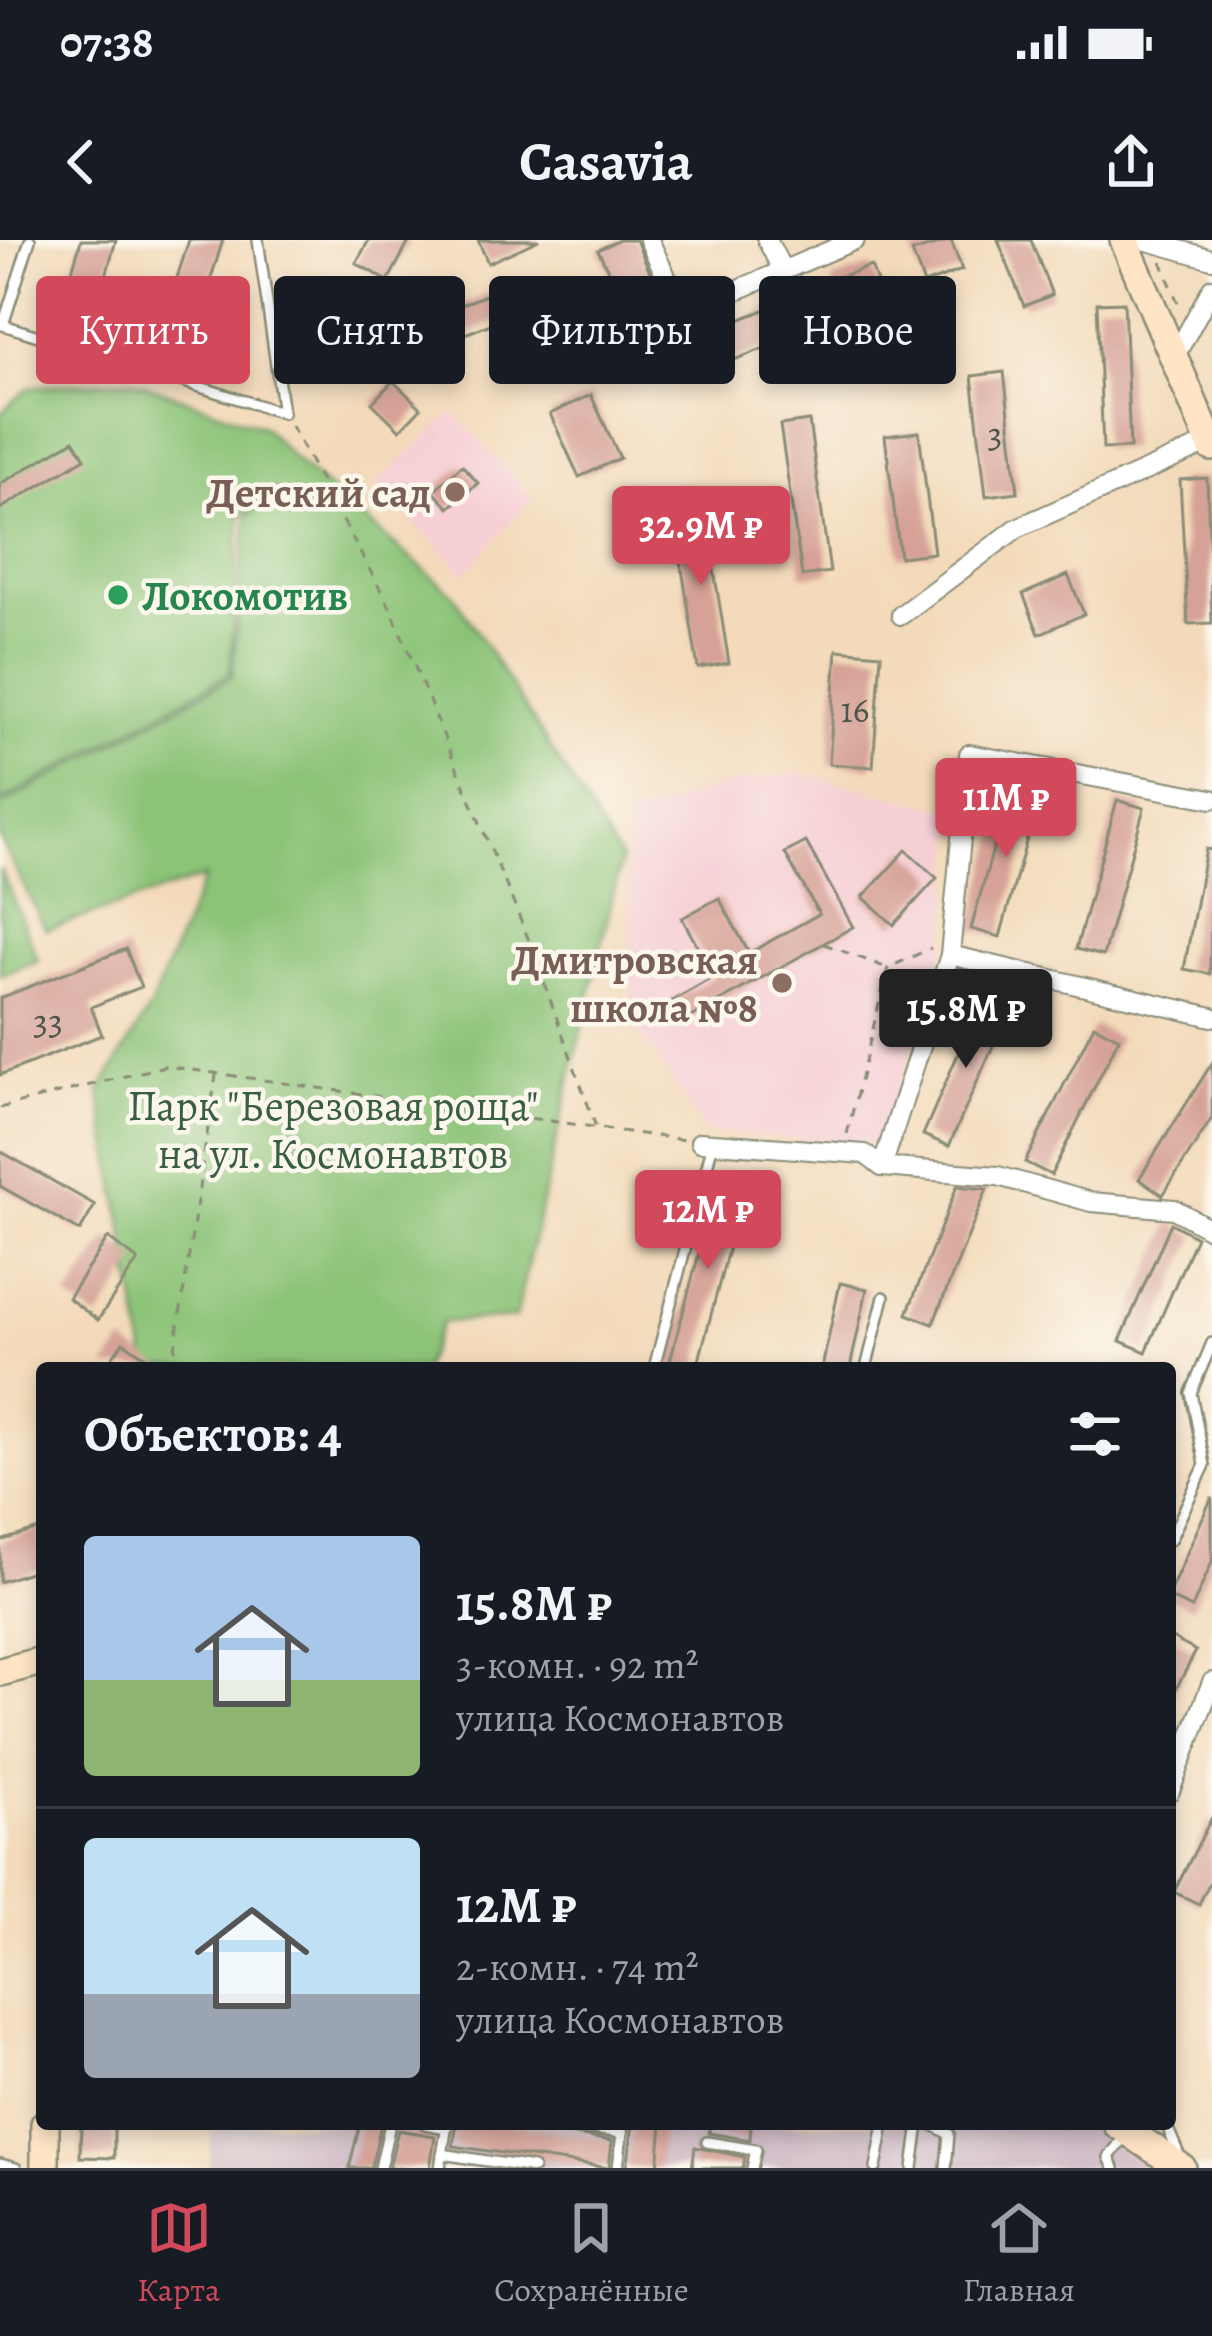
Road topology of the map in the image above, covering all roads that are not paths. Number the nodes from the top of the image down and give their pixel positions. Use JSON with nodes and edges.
{"nodes":[{"id":1,"x":30,"y":240,"type":"edge"},
{"id":2,"x":258,"y":240,"type":"edge"},
{"id":3,"x":649,"y":240,"type":"edge"},
{"id":4,"x":767,"y":240,"type":"edge"},
{"id":5,"x":855,"y":240,"type":"edge"},
{"id":6,"x":1124,"y":240,"type":"edge"},
{"id":7,"x":1149,"y":243,"type":"edge"},
{"id":8,"x":1212,"y":259,"type":"edge"},
{"id":9,"x":783,"y":271,"type":"junction"},
{"id":10,"x":1212,"y":288,"type":"edge"},
{"id":11,"x":2,"y":324,"type":"edge"},
{"id":12,"x":1175,"y":356,"type":"junction"},
{"id":13,"x":1211,"y":444,"type":"edge"},
{"id":14,"x":902,"y":615,"type":"dead end"},
{"id":15,"x":1212,"y":799,"type":"edge"},
{"id":16,"x":950,"y":956,"type":"junction"},
{"id":17,"x":1212,"y":1017,"type":"edge"},
{"id":18,"x":707,"y":1143,"type":"joint"},
{"id":19,"x":882,"y":1167,"type":"junction"},
{"id":20,"x":1212,"y":1230,"type":"edge"},
{"id":21,"x":884,"y":1297,"type":"dead end"},
{"id":22,"x":1212,"y":1343,"type":"edge"},
{"id":23,"x":655,"y":1362,"type":"edge"},
{"id":24,"x":868,"y":1362,"type":"edge"},
{"id":25,"x":1176,"y":1527,"type":"edge"},
{"id":26,"x":36,"y":1663,"type":"edge"},
{"id":27,"x":0,"y":1672,"type":"edge"},
{"id":28,"x":1212,"y":1682,"type":"edge"},
{"id":29,"x":1176,"y":1775,"type":"edge"},
{"id":30,"x":45,"y":2130,"type":"edge"},
{"id":31,"x":389,"y":2130,"type":"edge"},
{"id":32,"x":446,"y":2130,"type":"edge"},
{"id":33,"x":622,"y":2130,"type":"edge"},
{"id":34,"x":883,"y":2130,"type":"edge"},
{"id":35,"x":918,"y":2130,"type":"edge"},
{"id":36,"x":942,"y":2130,"type":"edge"},
{"id":37,"x":1122,"y":2130,"type":"edge"},
{"id":38,"x":1126,"y":2130,"type":"edge"},
{"id":39,"x":1168,"y":2130,"type":"edge"},
{"id":40,"x":707,"y":2142,"type":"dead end"},
{"id":41,"x":442,"y":2154,"type":"junction"},
{"id":42,"x":0,"y":2164,"type":"edge"},
{"id":43,"x":16,"y":2168,"type":"edge"},
{"id":44,"x":45,"y":2168,"type":"edge"},
{"id":45,"x":380,"y":2168,"type":"edge"},
{"id":46,"x":440,"y":2168,"type":"edge"},
{"id":47,"x":533,"y":2168,"type":"edge"},
{"id":48,"x":618,"y":2168,"type":"edge"},
{"id":49,"x":752,"y":2168,"type":"edge"},
{"id":50,"x":876,"y":2168,"type":"edge"},
{"id":51,"x":913,"y":2168,"type":"edge"},
{"id":52,"x":946,"y":2168,"type":"edge"},
{"id":53,"x":1114,"y":2168,"type":"edge"},
{"id":54,"x":1183,"y":2168,"type":"edge"}],
"edges":[{"from":1,"to":11,"type":"lane"},
{"from":2,"to":11,"type":"lane"},
{"from":3,"to":9,"type":"street"},
{"from":4,"to":9,"type":"street"},
{"from":5,"to":9,"type":"street"},
{"from":6,"to":12,"type":"main road"},
{"from":7,"to":8,"type":"street"},
{"from":10,"to":12,"type":"street"},
{"from":12,"to":13,"type":"main road"},
{"from":13,"to":14,"type":"street"},
{"from":15,"to":16,"type":"street"},
{"from":16,"to":17,"type":"street"},
{"from":16,"to":19,"type":"street"},
{"from":18,"to":19,"type":"street"},
{"from":18,"to":23,"type":"lane"},
{"from":19,"to":20,"type":"street"},
{"from":21,"to":24,"type":"lane"},
{"from":22,"to":25,"type":"lane"},
{"from":26,"to":27,"type":"main road"},
{"from":28,"to":29,"type":"street"},
{"from":30,"to":44,"type":"main road"},
{"from":31,"to":45,"type":"lane"},
{"from":32,"to":41,"type":"lane"},
{"from":33,"to":48,"type":"lane"},
{"from":34,"to":50,"type":"lane"},
{"from":35,"to":51,"type":"lane"},
{"from":36,"to":52,"type":"lane"},
{"from":37,"to":53,"type":"lane"},
{"from":38,"to":54,"type":"main road"},
{"from":39,"to":54,"type":"lane"},
{"from":40,"to":49,"type":"lane"},
{"from":41,"to":46,"type":"lane"},
{"from":41,"to":47,"type":"lane"},
{"from":42,"to":43,"type":"lane"}]}
